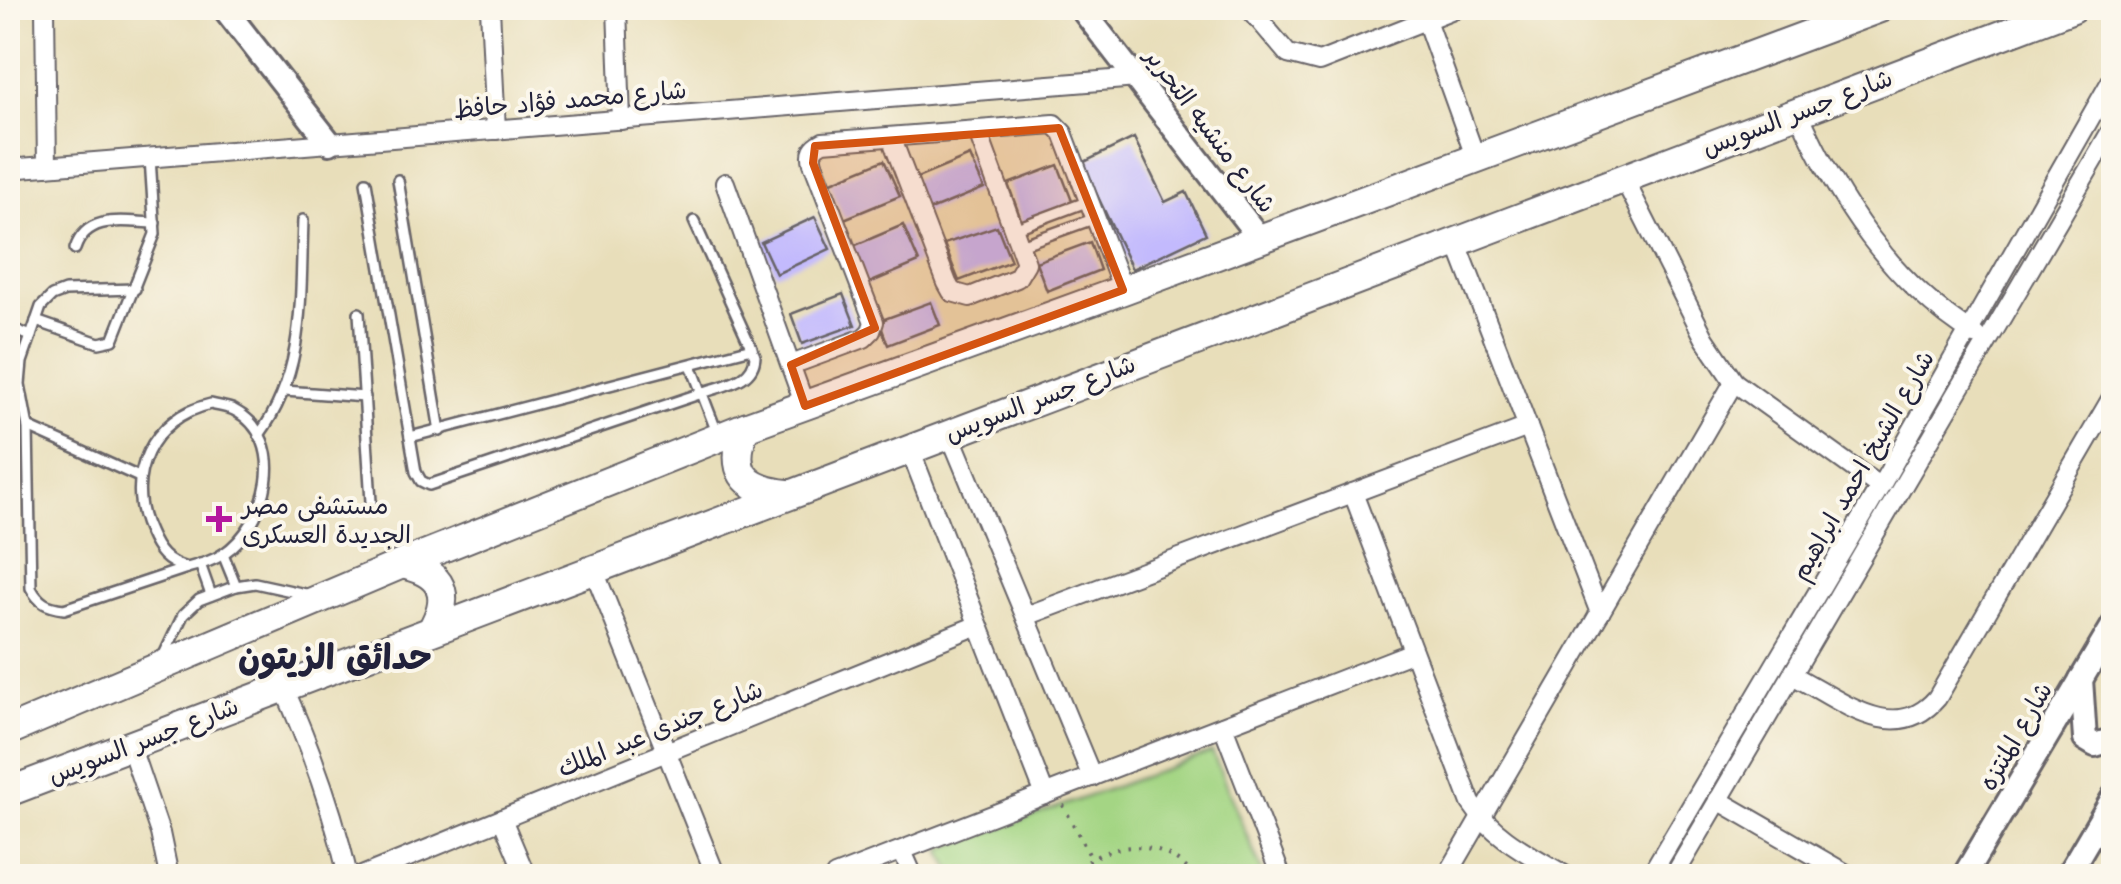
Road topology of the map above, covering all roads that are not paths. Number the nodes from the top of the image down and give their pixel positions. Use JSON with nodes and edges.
{"nodes":[{"id":1,"x":44,"y":8,"type":"edge"},
{"id":2,"x":224,"y":8,"type":"edge"},
{"id":3,"x":490,"y":8,"type":"edge"},
{"id":4,"x":616,"y":8,"type":"edge"},
{"id":5,"x":1081,"y":8,"type":"edge"},
{"id":6,"x":1249,"y":8,"type":"edge"},
{"id":7,"x":1456,"y":8,"type":"edge"},
{"id":8,"x":1880,"y":8,"type":"edge"},
{"id":9,"x":2073,"y":8,"type":"edge"},
{"id":10,"x":2101,"y":8,"type":"edge"},
{"id":11,"x":1819,"y":17,"type":"edge"},
{"id":12,"x":2114,"y":19,"type":"edge"},
{"id":13,"x":1426,"y":20,"type":"junction"},
{"id":14,"x":2114,"y":76,"type":"edge"},
{"id":15,"x":1138,"y":78,"type":"junction"},
{"id":16,"x":1798,"y":111,"type":"junction"},
{"id":17,"x":621,"y":120,"type":"junction"},
{"id":18,"x":2114,"y":126,"type":"edge"},
{"id":19,"x":496,"y":130,"type":"junction"},
{"id":20,"x":977,"y":130,"type":"junction"},
{"id":21,"x":890,"y":137,"type":"junction"},
{"id":22,"x":330,"y":143,"type":"junction"},
{"id":23,"x":150,"y":158,"type":"junction"},
{"id":24,"x":1476,"y":160,"type":"junction"},
{"id":25,"x":48,"y":166,"type":"junction"},
{"id":26,"x":8,"y":168,"type":"edge"},
{"id":27,"x":1623,"y":177,"type":"junction"},
{"id":28,"x":398,"y":180,"type":"dead end"},
{"id":29,"x":366,"y":182,"type":"dead end"},
{"id":30,"x":725,"y":183,"type":"dead end"},
{"id":31,"x":1092,"y":210,"type":"junction"},
{"id":32,"x":303,"y":220,"type":"dead end"},
{"id":33,"x":694,"y":221,"type":"dead end"},
{"id":34,"x":155,"y":222,"type":"junction"},
{"id":35,"x":1018,"y":237,"type":"junction"},
{"id":36,"x":1260,"y":240,"type":"junction"},
{"id":37,"x":1456,"y":240,"type":"junction"},
{"id":38,"x":75,"y":248,"type":"dead end"},
{"id":39,"x":135,"y":289,"type":"junction"},
{"id":40,"x":1123,"y":290,"type":"junction"},
{"id":41,"x":359,"y":313,"type":"dead end"},
{"id":42,"x":36,"y":321,"type":"junction"},
{"id":43,"x":8,"y":327,"type":"edge"},
{"id":44,"x":1968,"y":330,"type":"junction"},
{"id":45,"x":31,"y":336,"type":"junction"},
{"id":46,"x":1988,"y":343,"type":"junction"},
{"id":47,"x":752,"y":348,"type":"junction"},
{"id":48,"x":691,"y":365,"type":"junction"},
{"id":49,"x":791,"y":365,"type":"junction"},
{"id":50,"x":1734,"y":382,"type":"junction"},
{"id":51,"x":285,"y":391,"type":"junction"},
{"id":52,"x":702,"y":393,"type":"junction"},
{"id":53,"x":2114,"y":394,"type":"edge"},
{"id":54,"x":364,"y":397,"type":"junction"},
{"id":55,"x":805,"y":406,"type":"junction"},
{"id":56,"x":28,"y":427,"type":"junction"},
{"id":57,"x":1528,"y":427,"type":"junction"},
{"id":58,"x":440,"y":431,"type":"junction"},
{"id":59,"x":732,"y":432,"type":"junction"},
{"id":60,"x":949,"y":432,"type":"junction"},
{"id":61,"x":258,"y":436,"type":"junction"},
{"id":62,"x":410,"y":437,"type":"junction"},
{"id":63,"x":909,"y":448,"type":"junction"},
{"id":64,"x":139,"y":477,"type":"junction"},
{"id":65,"x":1880,"y":487,"type":"junction"},
{"id":66,"x":1354,"y":493,"type":"junction"},
{"id":67,"x":787,"y":494,"type":"junction"},
{"id":68,"x":371,"y":502,"type":"dead end"},
{"id":69,"x":223,"y":554,"type":"junction"},
{"id":70,"x":200,"y":564,"type":"junction"},
{"id":71,"x":402,"y":564,"type":"junction"},
{"id":72,"x":187,"y":568,"type":"junction"},
{"id":73,"x":592,"y":568,"type":"junction"},
{"id":74,"x":236,"y":586,"type":"junction"},
{"id":75,"x":211,"y":595,"type":"junction"},
{"id":76,"x":323,"y":598,"type":"junction"},
{"id":77,"x":1600,"y":614,"type":"junction"},
{"id":78,"x":1026,"y":616,"type":"junction"},
{"id":79,"x":2114,"y":624,"type":"edge"},
{"id":80,"x":978,"y":625,"type":"junction"},
{"id":81,"x":432,"y":630,"type":"junction"},
{"id":82,"x":2114,"y":644,"type":"edge"},
{"id":83,"x":1413,"y":652,"type":"junction"},
{"id":84,"x":2093,"y":658,"type":"junction"},
{"id":85,"x":156,"y":668,"type":"junction"},
{"id":86,"x":1792,"y":674,"type":"junction"},
{"id":87,"x":2081,"y":678,"type":"junction"},
{"id":88,"x":283,"y":686,"type":"junction"},
{"id":89,"x":1223,"y":726,"type":"junction"},
{"id":90,"x":8,"y":731,"type":"edge"},
{"id":91,"x":2114,"y":739,"type":"edge"},
{"id":92,"x":130,"y":745,"type":"junction"},
{"id":93,"x":666,"y":752,"type":"junction"},
{"id":94,"x":1092,"y":777,"type":"junction"},
{"id":95,"x":8,"y":792,"type":"edge"},
{"id":96,"x":1050,"y":793,"type":"junction"},
{"id":97,"x":2114,"y":796,"type":"edge"},
{"id":98,"x":1718,"y":800,"type":"junction"},
{"id":99,"x":1482,"y":818,"type":"junction"},
{"id":100,"x":502,"y":819,"type":"junction"},
{"id":101,"x":902,"y":850,"type":"junction"},
{"id":102,"x":1845,"y":875,"type":"edge"},
{"id":103,"x":168,"y":876,"type":"edge"},
{"id":104,"x":348,"y":876,"type":"edge"},
{"id":105,"x":362,"y":876,"type":"edge"},
{"id":106,"x":526,"y":876,"type":"edge"},
{"id":107,"x":716,"y":876,"type":"edge"},
{"id":108,"x":835,"y":876,"type":"edge"},
{"id":109,"x":913,"y":876,"type":"edge"},
{"id":110,"x":1281,"y":876,"type":"edge"},
{"id":111,"x":1448,"y":876,"type":"edge"},
{"id":112,"x":1566,"y":876,"type":"edge"},
{"id":113,"x":1650,"y":876,"type":"edge"},
{"id":114,"x":1674,"y":876,"type":"edge"},
{"id":115,"x":1964,"y":876,"type":"edge"},
{"id":116,"x":2067,"y":876,"type":"edge"}],
"edges":[{"from":1,"to":25,"type":"street"},
{"from":2,"to":22,"type":"street"},
{"from":3,"to":19,"type":"street"},
{"from":4,"to":17,"type":"street"},
{"from":5,"to":15,"type":"street","name":"شارع منشيه التحرير"},
{"from":6,"to":13,"type":"street"},
{"from":7,"to":13,"type":"street"},
{"from":8,"to":11,"type":"main road"},
{"from":9,"to":16,"type":"main road","name":"شارع جسر السويس"},
{"from":10,"to":12,"type":"street"},
{"from":11,"to":24,"type":"main road"},
{"from":13,"to":24,"type":"street"},
{"from":14,"to":44,"type":"street","name":"شارع الشيخ احمد ابراهيم"},
{"from":15,"to":17,"type":"street","name":"شارع محمد فؤاد حافظ"},
{"from":15,"to":36,"type":"street","name":"شارع منشيه التحرير"},
{"from":16,"to":27,"type":"main road","name":"شارع جسر السويس"},
{"from":16,"to":44,"type":"street"},
{"from":17,"to":19,"type":"street","name":"شارع محمد فؤاد حافظ"},
{"from":18,"to":46,"type":"street","name":"شارع الشيخ احمد ابراهيم"},
{"from":19,"to":22,"type":"street","name":"شارع محمد فؤاد حافظ"},
{"from":20,"to":21,"type":"street"},
{"from":20,"to":31,"type":"street"},
{"from":20,"to":35,"type":"street"},
{"from":21,"to":35,"type":"street"},
{"from":21,"to":49,"type":"street"},
{"from":22,"to":23,"type":"street","name":"شارع محمد فؤاد حافظ"},
{"from":23,"to":25,"type":"street","name":"شارع محمد فؤاد حافظ"},
{"from":23,"to":34,"type":"lane"},
{"from":24,"to":36,"type":"main road"},
{"from":25,"to":26,"type":"street","name":"شارع محمد فؤاد حافظ"},
{"from":27,"to":37,"type":"main road","name":"شارع جسر السويس"},
{"from":27,"to":50,"type":"street"},
{"from":28,"to":58,"type":"lane"},
{"from":29,"to":62,"type":"lane"},
{"from":30,"to":49,"type":"street"},
{"from":31,"to":35,"type":"lane"},
{"from":31,"to":35,"type":"lane"},
{"from":31,"to":40,"type":"street"},
{"from":32,"to":51,"type":"lane"},
{"from":33,"to":47,"type":"lane"},
{"from":34,"to":38,"type":"lane"},
{"from":34,"to":39,"type":"lane"},
{"from":36,"to":40,"type":"main road"},
{"from":37,"to":57,"type":"street"},
{"from":37,"to":60,"type":"main road","name":"شارع جسر السويس"},
{"from":39,"to":42,"type":"lane"},
{"from":39,"to":42,"type":"lane"},
{"from":40,"to":55,"type":"main road"},
{"from":41,"to":54,"type":"lane"},
{"from":42,"to":45,"type":"lane"},
{"from":43,"to":45,"type":"lane"},
{"from":44,"to":46,"type":"street"},
{"from":44,"to":65,"type":"street","name":"شارع الشيخ احمد ابراهيم"},
{"from":45,"to":56,"type":"lane"},
{"from":46,"to":86,"type":"street","name":"شارع الشيخ احمد ابراهيم"},
{"from":47,"to":48,"type":"lane"},
{"from":47,"to":52,"type":"lane"},
{"from":48,"to":52,"type":"lane"},
{"from":48,"to":58,"type":"lane"},
{"from":49,"to":55,"type":"street"},
{"from":50,"to":65,"type":"street"},
{"from":50,"to":77,"type":"street"},
{"from":51,"to":54,"type":"lane"},
{"from":51,"to":61,"type":"lane"},
{"from":52,"to":59,"type":"lane"},
{"from":52,"to":62,"type":"lane"},
{"from":53,"to":86,"type":"street"},
{"from":54,"to":68,"type":"lane"},
{"from":55,"to":59,"type":"main road"},
{"from":56,"to":64,"type":"lane"},
{"from":56,"to":72,"type":"lane"},
{"from":57,"to":66,"type":"street"},
{"from":57,"to":77,"type":"street"},
{"from":58,"to":62,"type":"lane"},
{"from":59,"to":67,"type":"main road"},
{"from":59,"to":71,"type":"main road"},
{"from":60,"to":63,"type":"main road","name":"شارع جسر السويس"},
{"from":60,"to":78,"type":"street"},
{"from":61,"to":64,"type":"lane"},
{"from":61,"to":69,"type":"lane"},
{"from":63,"to":67,"type":"main road","name":"شارع جسر السويس"},
{"from":63,"to":80,"type":"street"},
{"from":64,"to":72,"type":"lane"},
{"from":65,"to":113,"type":"street","name":"شارع الشيخ احمد ابراهيم"},
{"from":66,"to":78,"type":"street"},
{"from":66,"to":83,"type":"street"},
{"from":67,"to":73,"type":"main road","name":"شارع جسر السويس"},
{"from":69,"to":70,"type":"lane"},
{"from":69,"to":74,"type":"lane"},
{"from":70,"to":72,"type":"lane"},
{"from":70,"to":75,"type":"lane"},
{"from":71,"to":76,"type":"main road"},
{"from":71,"to":81,"type":"main road"},
{"from":73,"to":81,"type":"main road","name":"شارع جسر السويس"},
{"from":73,"to":93,"type":"street"},
{"from":74,"to":75,"type":"lane"},
{"from":74,"to":76,"type":"lane"},
{"from":75,"to":85,"type":"lane"},
{"from":76,"to":85,"type":"main road"},
{"from":77,"to":99,"type":"street"},
{"from":78,"to":94,"type":"street"},
{"from":79,"to":84,"type":"street","name":"شارع المنتزه"},
{"from":80,"to":93,"type":"street","name":"شارع جندى عبد الملك"},
{"from":80,"to":96,"type":"street"},
{"from":81,"to":88,"type":"main road","name":"شارع جسر السويس"},
{"from":82,"to":84,"type":"street"},
{"from":83,"to":89,"type":"street"},
{"from":83,"to":99,"type":"street"},
{"from":84,"to":87,"type":"street","name":"شارع المنتزه"},
{"from":85,"to":90,"type":"main road"},
{"from":86,"to":98,"type":"street","name":"شارع الشيخ احمد ابراهيم"},
{"from":87,"to":91,"type":"street"},
{"from":87,"to":115,"type":"street","name":"شارع المنتزه"},
{"from":88,"to":92,"type":"main road","name":"شارع جسر السويس"},
{"from":88,"to":104,"type":"street"},
{"from":89,"to":94,"type":"street"},
{"from":89,"to":110,"type":"street"},
{"from":92,"to":95,"type":"main road","name":"شارع جسر السويس"},
{"from":92,"to":103,"type":"street"},
{"from":93,"to":100,"type":"street","name":"شارع جندى عبد الملك"},
{"from":93,"to":107,"type":"street"},
{"from":94,"to":96,"type":"street"},
{"from":96,"to":101,"type":"street"},
{"from":97,"to":116,"type":"street"},
{"from":98,"to":102,"type":"street"},
{"from":98,"to":114,"type":"street","name":"شارع الشيخ احمد ابراهيم"},
{"from":99,"to":111,"type":"street"},
{"from":99,"to":112,"type":"street"},
{"from":100,"to":105,"type":"street","name":"شارع جندى عبد الملك"},
{"from":100,"to":106,"type":"street"},
{"from":101,"to":108,"type":"street"},
{"from":101,"to":109,"type":"street"}]}
